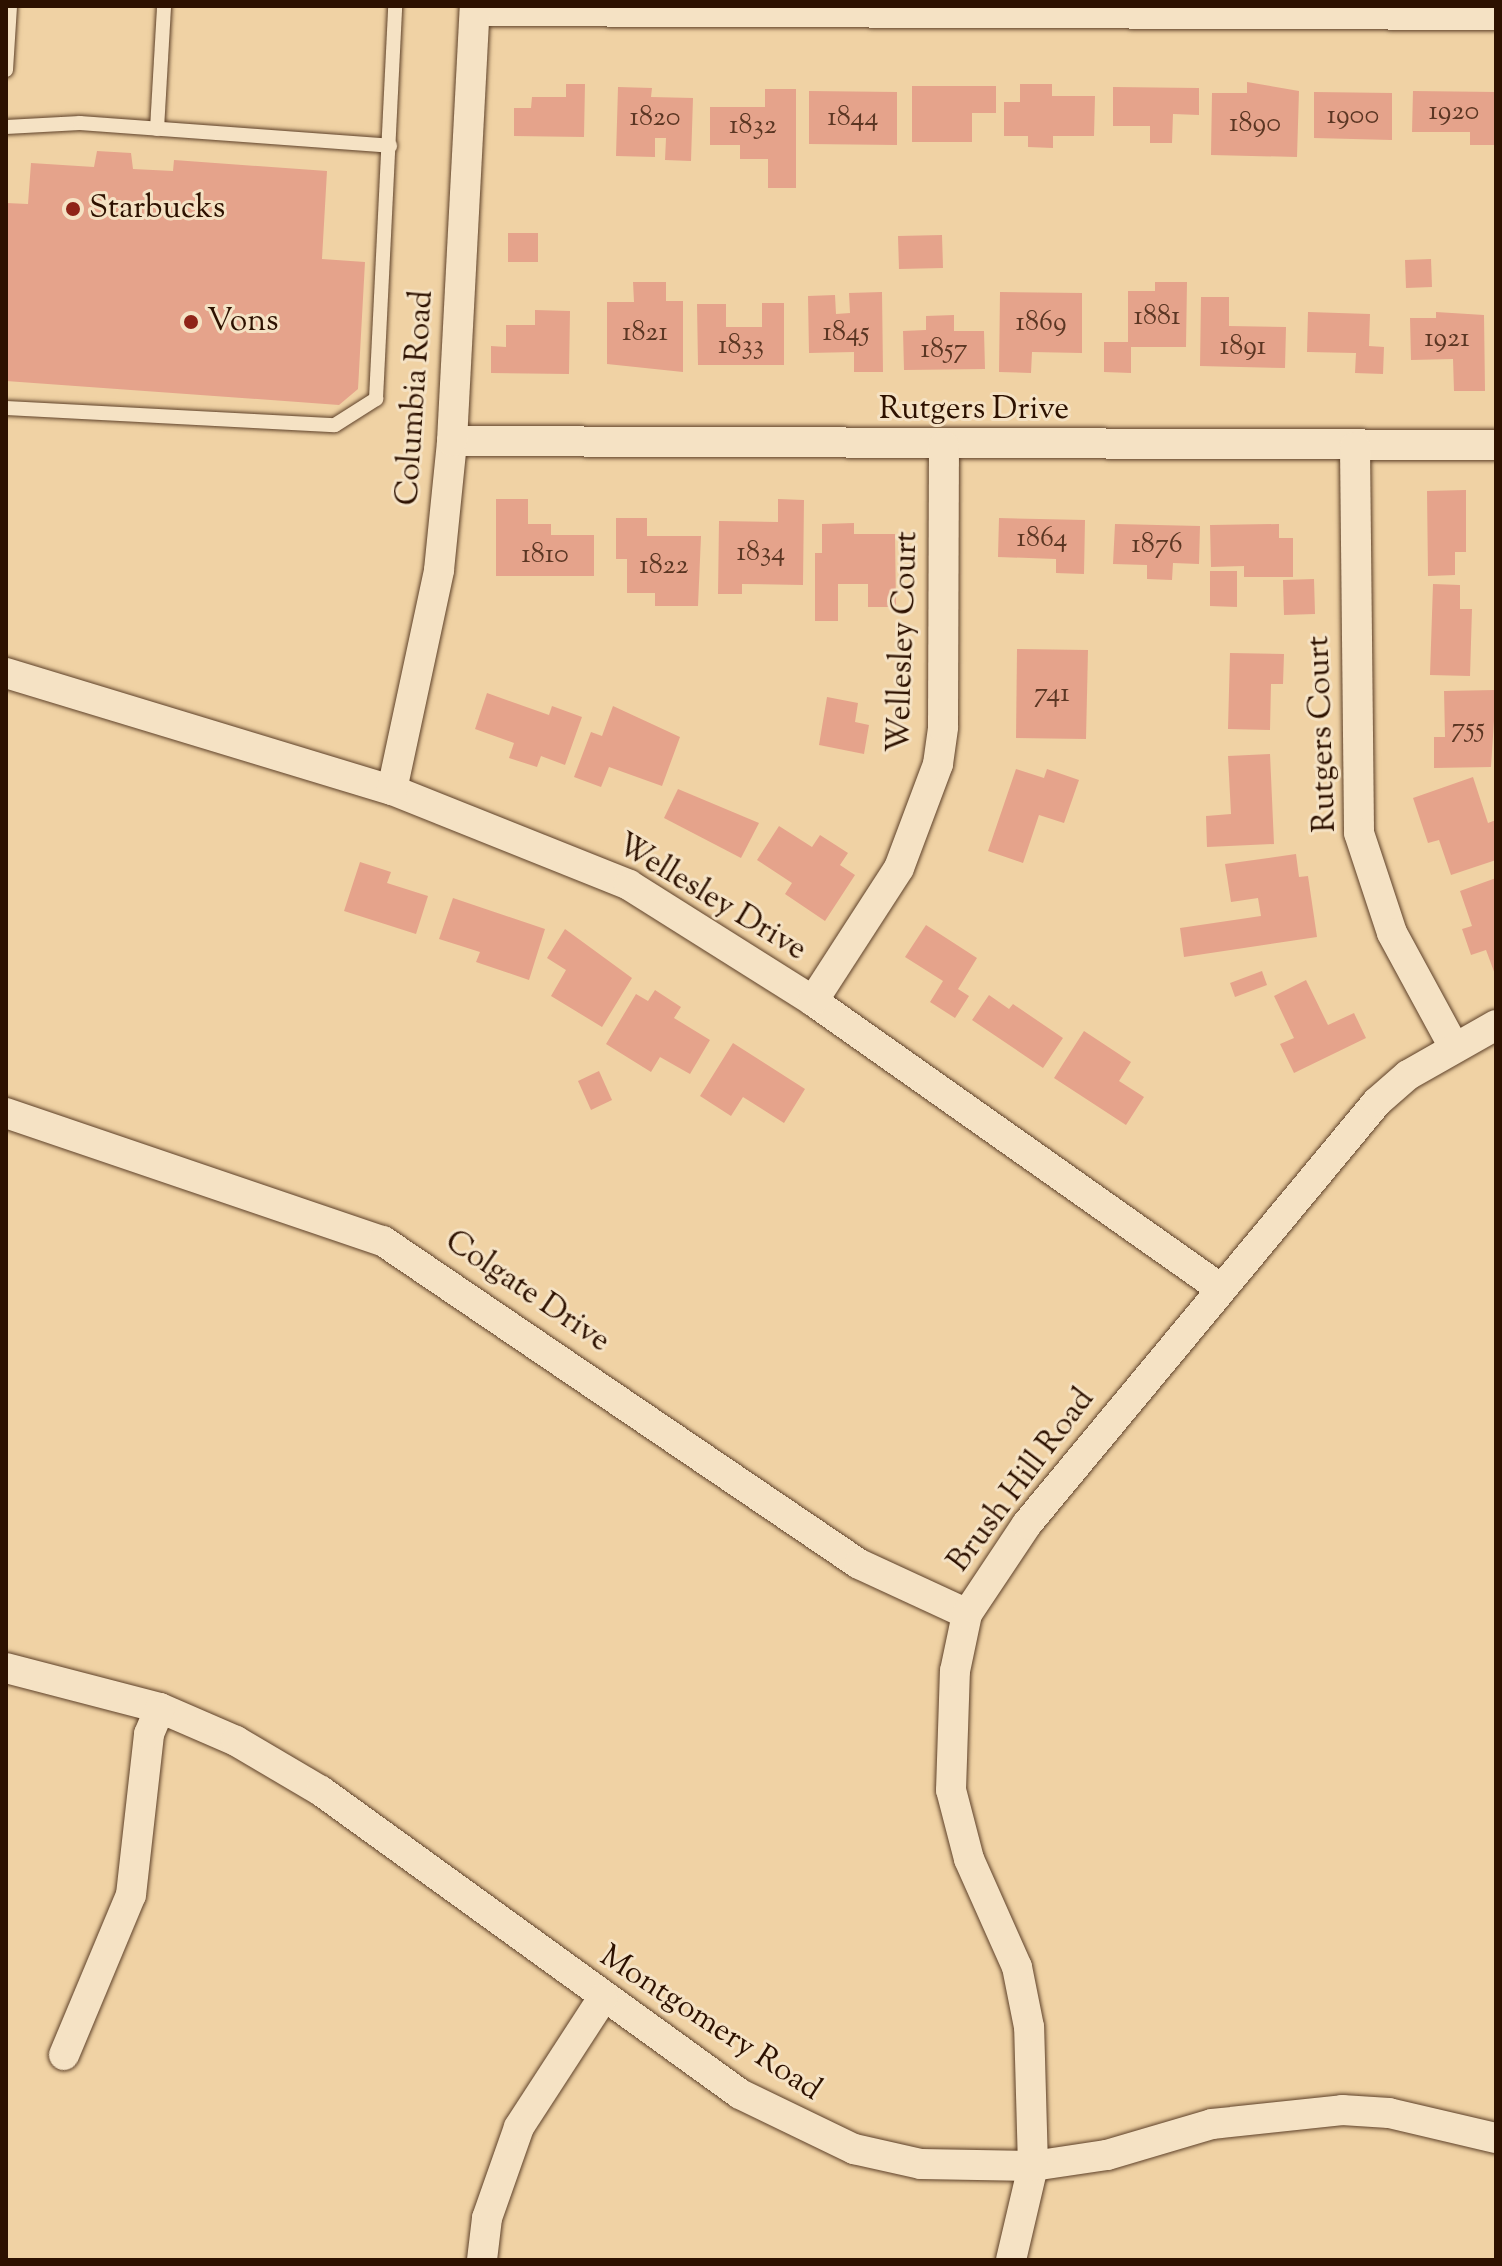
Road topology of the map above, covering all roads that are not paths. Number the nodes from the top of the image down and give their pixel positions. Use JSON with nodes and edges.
{"nodes":[{"id":1,"x":10,"y":6,"type":"edge"},
{"id":2,"x":164,"y":6,"type":"edge"},
{"id":3,"x":395,"y":6,"type":"edge"},
{"id":4,"x":475,"y":8,"type":"edge"},
{"id":5,"x":1496,"y":15,"type":"edge"},
{"id":6,"x":6,"y":70,"type":"edge"},
{"id":7,"x":6,"y":127,"type":"edge"},
{"id":8,"x":157,"y":129,"type":"junction"},
{"id":9,"x":390,"y":146,"type":"junction"},
{"id":10,"x":6,"y":408,"type":"edge"},
{"id":11,"x":452,"y":441,"type":"junction"},
{"id":12,"x":1496,"y":445,"type":"edge"},
{"id":13,"x":944,"y":446,"type":"junction"},
{"id":14,"x":1355,"y":447,"type":"junction"},
{"id":15,"x":6,"y":673,"type":"edge"},
{"id":16,"x":392,"y":790,"type":"junction"},
{"id":17,"x":813,"y":1001,"type":"junction"},
{"id":18,"x":1496,"y":1025,"type":"edge"},
{"id":19,"x":1454,"y":1047,"type":"junction"},
{"id":20,"x":6,"y":1113,"type":"edge"},
{"id":21,"x":1221,"y":1289,"type":"junction"},
{"id":22,"x":967,"y":1614,"type":"junction"},
{"id":23,"x":6,"y":1668,"type":"edge"},
{"id":24,"x":160,"y":1708,"type":"junction"},
{"id":25,"x":602,"y":1999,"type":"junction"},
{"id":26,"x":64,"y":2055,"type":"dead end"},
{"id":27,"x":1496,"y":2138,"type":"edge"},
{"id":28,"x":1033,"y":2166,"type":"junction"},
{"id":29,"x":482,"y":2260,"type":"edge"},
{"id":30,"x":1011,"y":2260,"type":"edge"}],
"edges":[{"from":1,"to":6,"type":"lane"},
{"from":2,"to":8,"type":"lane"},
{"from":3,"to":9,"type":"lane"},
{"from":4,"to":5,"type":"street"},
{"from":4,"to":11,"type":"street","name":"Columbia Road"},
{"from":7,"to":8,"type":"lane"},
{"from":8,"to":9,"type":"lane"},
{"from":9,"to":10,"type":"lane"},
{"from":11,"to":13,"type":"street","name":"Rutgers Drive"},
{"from":11,"to":16,"type":"street","name":"Columbia Road"},
{"from":12,"to":14,"type":"street","name":"Rutgers Drive"},
{"from":13,"to":14,"type":"street","name":"Rutgers Drive"},
{"from":13,"to":17,"type":"street","name":"Wellesley Court"},
{"from":14,"to":19,"type":"street","name":"Rutgers Court"},
{"from":15,"to":16,"type":"street","name":"Wellesley Drive"},
{"from":16,"to":17,"type":"street","name":"Wellesley Drive"},
{"from":17,"to":21,"type":"street","name":"Wellesley Drive"},
{"from":18,"to":19,"type":"street","name":"Brush Hill Road"},
{"from":19,"to":21,"type":"street","name":"Brush Hill Road"},
{"from":20,"to":22,"type":"street","name":"Colgate Drive"},
{"from":21,"to":22,"type":"street","name":"Brush Hill Road"},
{"from":22,"to":28,"type":"street","name":"Brush Hill Road"},
{"from":23,"to":24,"type":"street","name":"Montgomery Road"},
{"from":24,"to":25,"type":"street","name":"Montgomery Road"},
{"from":24,"to":26,"type":"street"},
{"from":25,"to":28,"type":"street","name":"Montgomery Road"},
{"from":25,"to":29,"type":"street"},
{"from":27,"to":28,"type":"street","name":"Montgomery Road"},
{"from":28,"to":30,"type":"street","name":"Brush Hill Road"}]}
